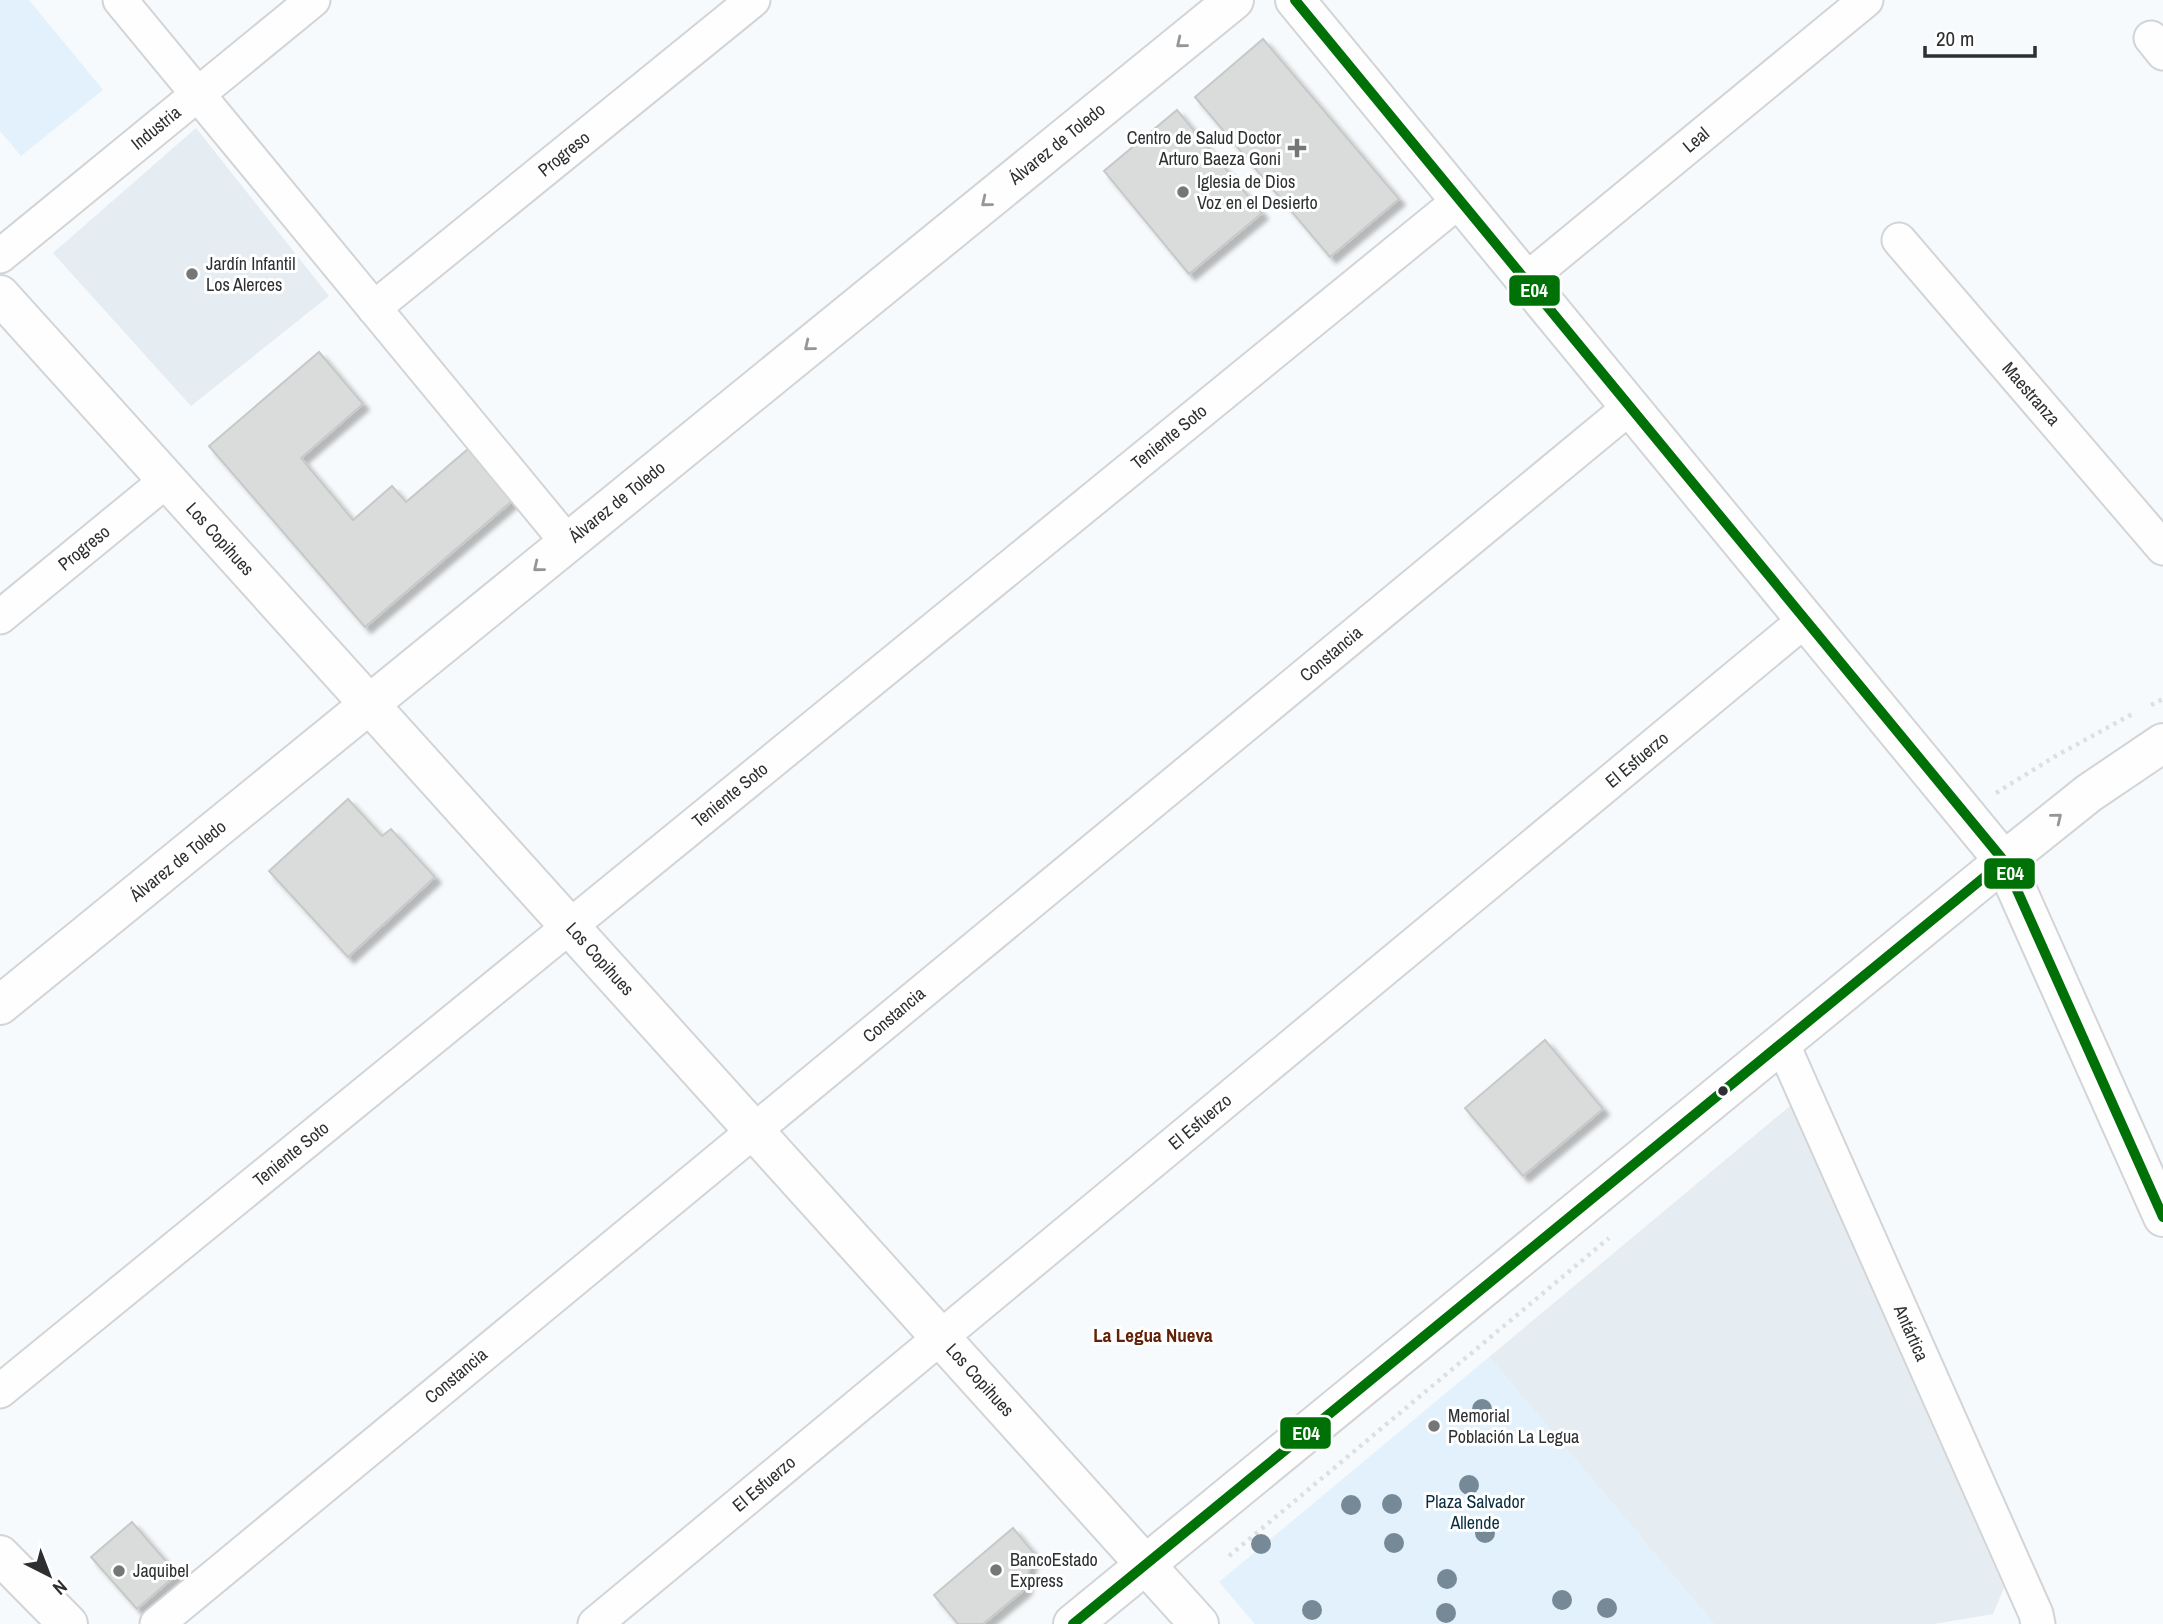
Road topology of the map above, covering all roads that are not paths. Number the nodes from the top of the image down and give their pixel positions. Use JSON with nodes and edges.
{"nodes":[{"id":1,"x":121,"y":0,"type":"edge"},
{"id":2,"x":313,"y":0,"type":"edge"},
{"id":3,"x":753,"y":0,"type":"edge"},
{"id":4,"x":1234,"y":0,"type":"edge"},
{"id":5,"x":1295,"y":0,"type":"edge"},
{"id":6,"x":1866,"y":0,"type":"edge"},
{"id":7,"x":198,"y":94,"type":"junction"},
{"id":8,"x":1460,"y":200,"type":"junction"},
{"id":9,"x":1899,"y":240,"type":"dead end"},
{"id":10,"x":0,"y":256,"type":"edge"},
{"id":11,"x":1526,"y":280,"type":"junction"},
{"id":12,"x":0,"y":295,"type":"edge"},
{"id":13,"x":374,"y":308,"type":"junction"},
{"id":14,"x":1630,"y":407,"type":"junction"},
{"id":15,"x":167,"y":480,"type":"junction"},
{"id":16,"x":568,"y":542,"type":"junction"},
{"id":17,"x":2163,"y":548,"type":"edge"},
{"id":18,"x":0,"y":617,"type":"edge"},
{"id":19,"x":1805,"y":620,"type":"junction"},
{"id":20,"x":370,"y":704,"type":"junction"},
{"id":21,"x":2163,"y":743,"type":"edge"},
{"id":22,"x":2004,"y":861,"type":"junction"},
{"id":23,"x":570,"y":926,"type":"junction"},
{"id":24,"x":0,"y":1005,"type":"edge"},
{"id":25,"x":1782,"y":1042,"type":"junction"},
{"id":26,"x":754,"y":1130,"type":"junction"},
{"id":27,"x":2163,"y":1217,"type":"edge"},
{"id":28,"x":941,"y":1337,"type":"junction"},
{"id":29,"x":0,"y":1391,"type":"edge"},
{"id":30,"x":0,"y":1555,"type":"edge"},
{"id":31,"x":1146,"y":1564,"type":"junction"},
{"id":32,"x":68,"y":1624,"type":"edge"},
{"id":33,"x":157,"y":1624,"type":"edge"},
{"id":34,"x":595,"y":1624,"type":"edge"},
{"id":35,"x":1073,"y":1624,"type":"edge"},
{"id":36,"x":1199,"y":1624,"type":"edge"},
{"id":37,"x":2038,"y":1624,"type":"edge"}],
"edges":[{"from":1,"to":7,"type":"street"},
{"from":2,"to":7,"type":"street","name":"Industria"},
{"from":3,"to":13,"type":"street","name":"Progreso"},
{"from":4,"to":16,"type":"street","name":"Álvarez de Toledo","one_way":true},
{"from":5,"to":8,"type":"street"},
{"from":6,"to":11,"type":"street","name":"Leal"},
{"from":7,"to":10,"type":"street","name":"Industria"},
{"from":7,"to":13,"type":"street"},
{"from":8,"to":11,"type":"street"},
{"from":8,"to":23,"type":"street","name":"Teniente Soto"},
{"from":9,"to":17,"type":"street","name":"Maestranza"},
{"from":11,"to":14,"type":"street"},
{"from":12,"to":15,"type":"street","name":"Los Copihues"},
{"from":13,"to":16,"type":"street"},
{"from":14,"to":19,"type":"street"},
{"from":14,"to":26,"type":"street","name":"Constancia"},
{"from":15,"to":18,"type":"street","name":"Progreso"},
{"from":15,"to":20,"type":"street","name":"Los Copihues"},
{"from":16,"to":20,"type":"street","name":"Álvarez de Toledo","one_way":true},
{"from":19,"to":22,"type":"street"},
{"from":19,"to":28,"type":"street","name":"El Esfuerzo"},
{"from":20,"to":23,"type":"street","name":"Los Copihues"},
{"from":20,"to":24,"type":"street","name":"Álvarez de Toledo"},
{"from":22,"to":21,"type":"street","one_way":true},
{"from":22,"to":25,"type":"street"},
{"from":22,"to":27,"type":"street"},
{"from":23,"to":26,"type":"street","name":"Los Copihues"},
{"from":23,"to":29,"type":"street","name":"Teniente Soto"},
{"from":25,"to":31,"type":"street"},
{"from":25,"to":37,"type":"street","name":"Antártica"},
{"from":26,"to":28,"type":"street","name":"Los Copihues"},
{"from":26,"to":33,"type":"street","name":"Constancia"},
{"from":28,"to":31,"type":"street","name":"Los Copihues"},
{"from":28,"to":34,"type":"street","name":"El Esfuerzo"},
{"from":30,"to":32,"type":"street"},
{"from":31,"to":35,"type":"street"},
{"from":31,"to":36,"type":"street","name":"Los Copihues"}]}
